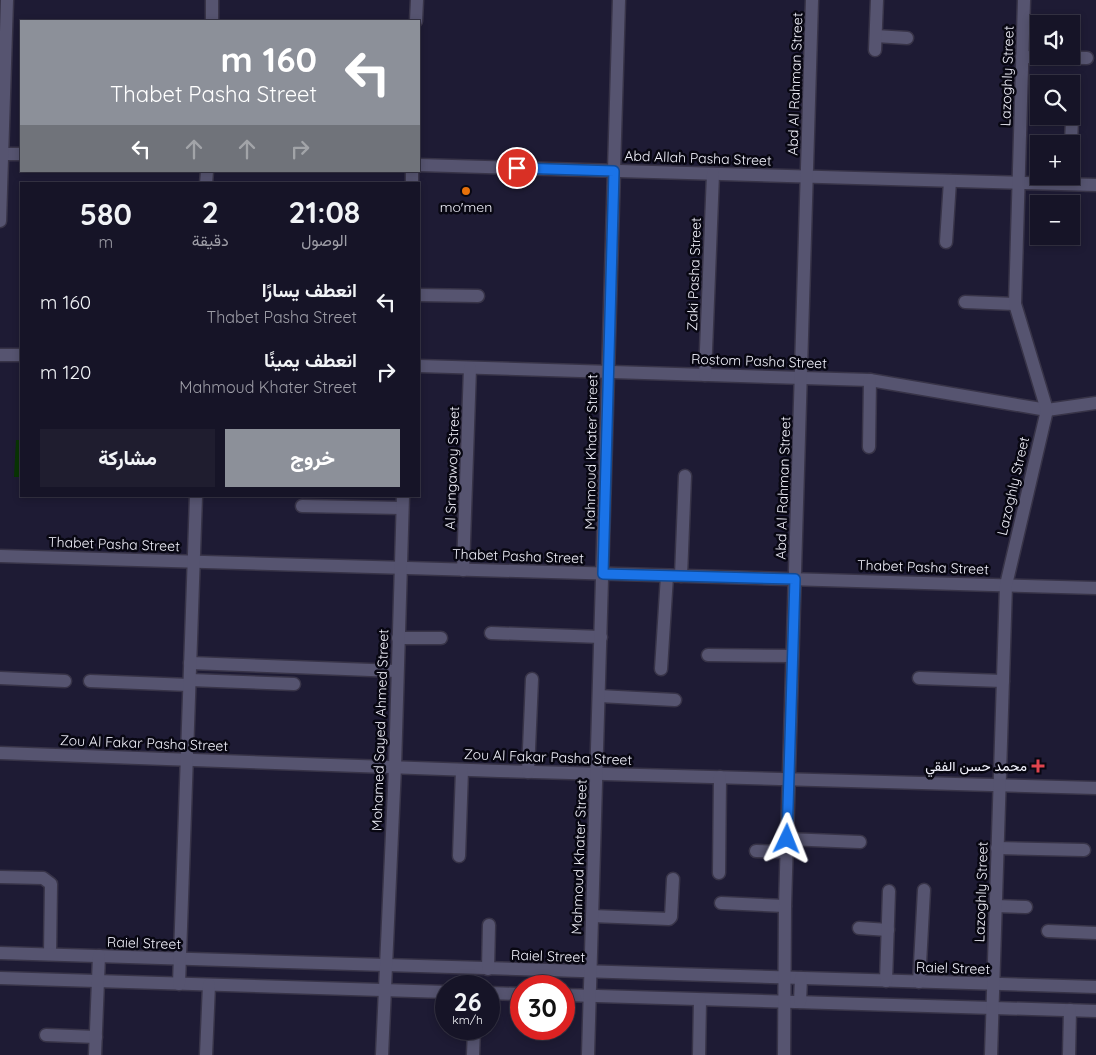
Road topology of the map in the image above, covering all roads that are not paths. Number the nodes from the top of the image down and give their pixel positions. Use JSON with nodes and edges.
{"nodes":[{"id":1,"x":7,"y":0,"type":"edge"},
{"id":2,"x":212,"y":0,"type":"edge"},
{"id":3,"x":417,"y":0,"type":"edge"},
{"id":4,"x":619,"y":0,"type":"edge"},
{"id":5,"x":812,"y":0,"type":"edge"},
{"id":6,"x":877,"y":0,"type":"edge"},
{"id":7,"x":1024,"y":0,"type":"edge"},
{"id":8,"x":212,"y":20,"type":"edge"},
{"id":9,"x":416,"y":20,"type":"edge"},
{"id":10,"x":876,"y":36,"type":"junction"},
{"id":11,"x":907,"y":38,"type":"dead end"},
{"id":12,"x":875,"y":50,"type":"dead end"},
{"id":13,"x":1022,"y":57,"type":"junction"},
{"id":14,"x":1087,"y":58,"type":"dead end"},
{"id":15,"x":1,"y":154,"type":"edge"},
{"id":16,"x":20,"y":154,"type":"edge"},
{"id":17,"x":420,"y":166,"type":"edge"},
{"id":18,"x":614,"y":171,"type":"junction"},
{"id":19,"x":712,"y":174,"type":"junction"},
{"id":20,"x":807,"y":176,"type":"junction"},
{"id":21,"x":950,"y":181,"type":"junction"},
{"id":22,"x":1030,"y":182,"type":"edge"},
{"id":23,"x":1080,"y":182,"type":"edge"},
{"id":24,"x":1018,"y":183,"type":"junction"},
{"id":25,"x":1096,"y":185,"type":"edge"},
{"id":26,"x":0,"y":221,"type":"edge"},
{"id":27,"x":946,"y":242,"type":"dead end"},
{"id":28,"x":420,"y":295,"type":"edge"},
{"id":29,"x":478,"y":296,"type":"dead end"},
{"id":30,"x":965,"y":302,"type":"dead end"},
{"id":31,"x":1015,"y":304,"type":"junction"},
{"id":32,"x":0,"y":355,"type":"edge"},
{"id":33,"x":20,"y":355,"type":"edge"},
{"id":34,"x":420,"y":366,"type":"edge"},
{"id":35,"x":470,"y":368,"type":"junction"},
{"id":36,"x":608,"y":372,"type":"junction"},
{"id":37,"x":705,"y":375,"type":"junction"},
{"id":38,"x":801,"y":377,"type":"junction"},
{"id":39,"x":870,"y":380,"type":"junction"},
{"id":40,"x":1096,"y":403,"type":"edge"},
{"id":41,"x":1047,"y":410,"type":"junction"},
{"id":42,"x":869,"y":447,"type":"dead end"},
{"id":43,"x":685,"y":476,"type":"dead end"},
{"id":44,"x":196,"y":497,"type":"edge"},
{"id":45,"x":402,"y":502,"type":"edge"},
{"id":46,"x":302,"y":506,"type":"dead end"},
{"id":47,"x":0,"y":556,"type":"edge"},
{"id":48,"x":194,"y":562,"type":"junction"},
{"id":49,"x":401,"y":568,"type":"junction"},
{"id":50,"x":463,"y":570,"type":"junction"},
{"id":51,"x":603,"y":574,"type":"junction"},
{"id":52,"x":667,"y":576,"type":"junction"},
{"id":53,"x":682,"y":576,"type":"junction"},
{"id":54,"x":795,"y":579,"type":"junction"},
{"id":55,"x":1006,"y":585,"type":"junction"},
{"id":56,"x":1096,"y":588,"type":"edge"},
{"id":57,"x":490,"y":633,"type":"dead end"},
{"id":58,"x":601,"y":637,"type":"junction"},
{"id":59,"x":398,"y":638,"type":"junction"},
{"id":60,"x":440,"y":638,"type":"dead end"},
{"id":61,"x":708,"y":655,"type":"dead end"},
{"id":62,"x":792,"y":656,"type":"junction"},
{"id":63,"x":190,"y":663,"type":"junction"},
{"id":64,"x":661,"y":669,"type":"dead end"},
{"id":65,"x":397,"y":671,"type":"junction"},
{"id":66,"x":0,"y":678,"type":"edge"},
{"id":67,"x":532,"y":678,"type":"dead end"},
{"id":68,"x":919,"y":678,"type":"dead end"},
{"id":69,"x":65,"y":681,"type":"dead end"},
{"id":70,"x":90,"y":681,"type":"dead end"},
{"id":71,"x":189,"y":682,"type":"junction"},
{"id":72,"x":1003,"y":682,"type":"junction"},
{"id":73,"x":294,"y":684,"type":"dead end"},
{"id":74,"x":599,"y":696,"type":"junction"},
{"id":75,"x":675,"y":700,"type":"dead end"},
{"id":76,"x":0,"y":753,"type":"edge"},
{"id":77,"x":187,"y":760,"type":"junction"},
{"id":78,"x":395,"y":768,"type":"junction"},
{"id":79,"x":462,"y":770,"type":"junction"},
{"id":80,"x":528,"y":772,"type":"junction"},
{"id":81,"x":597,"y":774,"type":"junction"},
{"id":82,"x":720,"y":777,"type":"junction"},
{"id":83,"x":789,"y":779,"type":"junction"},
{"id":84,"x":999,"y":785,"type":"junction"},
{"id":85,"x":1096,"y":788,"type":"edge"},
{"id":86,"x":860,"y":842,"type":"dead end"},
{"id":87,"x":787,"y":846,"type":"junction"},
{"id":88,"x":997,"y":848,"type":"junction"},
{"id":89,"x":1084,"y":850,"type":"dead end"},
{"id":90,"x":756,"y":852,"type":"dead end"},
{"id":91,"x":459,"y":856,"type":"dead end"},
{"id":92,"x":719,"y":873,"type":"dead end"},
{"id":93,"x":0,"y":877,"type":"edge"},
{"id":94,"x":672,"y":879,"type":"dead end"},
{"id":95,"x":924,"y":890,"type":"dead end"},
{"id":96,"x":889,"y":891,"type":"dead end"},
{"id":97,"x":720,"y":903,"type":"dead end"},
{"id":98,"x":785,"y":906,"type":"junction"},
{"id":99,"x":995,"y":906,"type":"junction"},
{"id":100,"x":1026,"y":907,"type":"dead end"},
{"id":101,"x":592,"y":916,"type":"junction"},
{"id":102,"x":489,"y":925,"type":"dead end"},
{"id":103,"x":859,"y":928,"type":"dead end"},
{"id":104,"x":888,"y":930,"type":"junction"},
{"id":105,"x":1048,"y":931,"type":"dead end"},
{"id":106,"x":1096,"y":933,"type":"edge"},
{"id":107,"x":0,"y":953,"type":"edge"},
{"id":108,"x":50,"y":954,"type":"junction"},
{"id":109,"x":99,"y":956,"type":"junction"},
{"id":110,"x":180,"y":959,"type":"junction"},
{"id":111,"x":387,"y":965,"type":"junction"},
{"id":112,"x":488,"y":969,"type":"junction"},
{"id":113,"x":591,"y":972,"type":"junction"},
{"id":114,"x":0,"y":978,"type":"edge"},
{"id":115,"x":784,"y":978,"type":"junction"},
{"id":116,"x":801,"y":978,"type":"junction"},
{"id":117,"x":98,"y":981,"type":"junction"},
{"id":118,"x":886,"y":981,"type":"junction"},
{"id":119,"x":919,"y":982,"type":"junction"},
{"id":120,"x":179,"y":984,"type":"junction"},
{"id":121,"x":209,"y":984,"type":"junction"},
{"id":122,"x":993,"y":984,"type":"junction"},
{"id":123,"x":1096,"y":986,"type":"edge"},
{"id":124,"x":385,"y":990,"type":"junction"},
{"id":125,"x":435,"y":992,"type":"edge"},
{"id":126,"x":575,"y":995,"type":"edge"},
{"id":127,"x":590,"y":996,"type":"junction"},
{"id":128,"x":700,"y":1000,"type":"junction"},
{"id":129,"x":784,"y":1002,"type":"junction"},
{"id":130,"x":800,"y":1002,"type":"junction"},
{"id":131,"x":992,"y":1008,"type":"junction"},
{"id":132,"x":1070,"y":1010,"type":"junction"},
{"id":133,"x":1096,"y":1011,"type":"edge"},
{"id":134,"x":46,"y":1034,"type":"dead end"},
{"id":135,"x":96,"y":1037,"type":"junction"},
{"id":136,"x":474,"y":1040,"type":"edge"},
{"id":137,"x":95,"y":1055,"type":"edge"},
{"id":138,"x":206,"y":1055,"type":"edge"},
{"id":139,"x":382,"y":1055,"type":"edge"},
{"id":140,"x":473,"y":1055,"type":"edge"},
{"id":141,"x":588,"y":1055,"type":"edge"},
{"id":142,"x":699,"y":1055,"type":"edge"},
{"id":143,"x":784,"y":1055,"type":"edge"},
{"id":144,"x":991,"y":1055,"type":"edge"},
{"id":145,"x":1069,"y":1055,"type":"edge"}],
"edges":[{"from":1,"to":15,"type":"street"},
{"from":2,"to":8,"type":"street"},
{"from":3,"to":9,"type":"street"},
{"from":4,"to":18,"type":"street","name":"Mahmoud Khater Street"},
{"from":5,"to":20,"type":"street","name":"Abd Al Rahman Street"},
{"from":6,"to":10,"type":"street"},
{"from":7,"to":13,"type":"street","name":"Lazoghly Street"},
{"from":10,"to":11,"type":"street"},
{"from":10,"to":12,"type":"street"},
{"from":13,"to":14,"type":"street"},
{"from":13,"to":24,"type":"street","name":"Lazoghly Street"},
{"from":15,"to":16,"type":"street"},
{"from":15,"to":26,"type":"street"},
{"from":17,"to":18,"type":"street","name":"Abd Allah Pasha Street"},
{"from":18,"to":19,"type":"street","name":"Abd Allah Pasha Street"},
{"from":18,"to":36,"type":"street","name":"Mahmoud Khater Street"},
{"from":19,"to":20,"type":"street","name":"Abd Allah Pasha Street"},
{"from":19,"to":37,"type":"street","name":"Zaki Pasha Street"},
{"from":20,"to":21,"type":"street","name":"Abd Allah Pasha Street"},
{"from":20,"to":38,"type":"street","name":"Abd Al Rahman Street"},
{"from":21,"to":24,"type":"street","name":"Abd Allah Pasha Street"},
{"from":21,"to":27,"type":"street"},
{"from":22,"to":24,"type":"street","name":"Abd Allah Pasha Street"},
{"from":23,"to":25,"type":"street","name":"Abd Allah Pasha Street"},
{"from":24,"to":31,"type":"street","name":"Lazoghly Street"},
{"from":28,"to":29,"type":"street"},
{"from":30,"to":31,"type":"street"},
{"from":31,"to":41,"type":"street","name":"Lazoghly Street"},
{"from":32,"to":33,"type":"street"},
{"from":34,"to":35,"type":"street","name":"Rostom Pasha Street"},
{"from":35,"to":36,"type":"street","name":"Rostom Pasha Street"},
{"from":35,"to":50,"type":"street","name":"Al Srngawoy Street"},
{"from":36,"to":37,"type":"street","name":"Rostom Pasha Street"},
{"from":36,"to":51,"type":"street","name":"Mahmoud Khater Street"},
{"from":37,"to":38,"type":"street","name":"Rostom Pasha Street"},
{"from":38,"to":39,"type":"street","name":"Rostom Pasha Street"},
{"from":38,"to":54,"type":"street","name":"Abd Al Rahman Street"},
{"from":39,"to":41,"type":"street","name":"Rostom Pasha Street"},
{"from":39,"to":42,"type":"street"},
{"from":40,"to":41,"type":"street","name":"Rostom Pasha Street"},
{"from":41,"to":55,"type":"street","name":"Lazoghly Street"},
{"from":43,"to":53,"type":"street"},
{"from":44,"to":48,"type":"street"},
{"from":45,"to":46,"type":"street"},
{"from":45,"to":49,"type":"street","name":"Mohamed Sayed Ahmed Street"},
{"from":47,"to":48,"type":"street","name":"Thabet Pasha Street"},
{"from":48,"to":49,"type":"street","name":"Thabet Pasha Street"},
{"from":48,"to":63,"type":"street"},
{"from":49,"to":50,"type":"street","name":"Thabet Pasha Street"},
{"from":49,"to":59,"type":"street","name":"Mohamed Sayed Ahmed Street"},
{"from":50,"to":51,"type":"street","name":"Thabet Pasha Street"},
{"from":51,"to":52,"type":"street","name":"Thabet Pasha Street"},
{"from":51,"to":58,"type":"street","name":"Mahmoud Khater Street"},
{"from":52,"to":53,"type":"street","name":"Thabet Pasha Street"},
{"from":52,"to":64,"type":"street"},
{"from":53,"to":54,"type":"street","name":"Thabet Pasha Street"},
{"from":54,"to":55,"type":"street","name":"Thabet Pasha Street"},
{"from":54,"to":62,"type":"street","name":"Abd Al Rahman Street"},
{"from":55,"to":56,"type":"street","name":"Thabet Pasha Street"},
{"from":55,"to":72,"type":"street","name":"Lazoghly Street"},
{"from":57,"to":58,"type":"street"},
{"from":58,"to":74,"type":"street","name":"Mahmoud Khater Street"},
{"from":59,"to":60,"type":"street"},
{"from":59,"to":65,"type":"street","name":"Mohamed Sayed Ahmed Street"},
{"from":61,"to":62,"type":"street"},
{"from":62,"to":83,"type":"street","name":"Abd Al Rahman Street"},
{"from":63,"to":65,"type":"street"},
{"from":63,"to":71,"type":"street"},
{"from":65,"to":78,"type":"street","name":"Mohamed Sayed Ahmed Street"},
{"from":66,"to":69,"type":"street"},
{"from":67,"to":80,"type":"street"},
{"from":68,"to":72,"type":"street"},
{"from":70,"to":71,"type":"street"},
{"from":71,"to":73,"type":"street"},
{"from":71,"to":77,"type":"street"},
{"from":72,"to":84,"type":"street","name":"Lazoghly Street"},
{"from":74,"to":75,"type":"street"},
{"from":74,"to":81,"type":"street","name":"Mahmoud Khater Street"},
{"from":76,"to":77,"type":"street","name":"Zou Al Fakar Pasha Street"},
{"from":77,"to":78,"type":"street","name":"Zou Al Fakar Pasha Street"},
{"from":77,"to":110,"type":"street"},
{"from":78,"to":79,"type":"street","name":"Zou Al Fakar Pasha Street"},
{"from":78,"to":111,"type":"street","name":"Mohamed Sayed Ahmed Street"},
{"from":79,"to":80,"type":"street","name":"Zou Al Fakar Pasha Street"},
{"from":79,"to":91,"type":"street"},
{"from":80,"to":81,"type":"street","name":"Zou Al Fakar Pasha Street"},
{"from":81,"to":82,"type":"street","name":"Zou Al Fakar Pasha Street"},
{"from":81,"to":101,"type":"street","name":"Mahmoud Khater Street"},
{"from":82,"to":83,"type":"street","name":"Zou Al Fakar Pasha Street"},
{"from":82,"to":92,"type":"street"},
{"from":83,"to":84,"type":"street","name":"Zou Al Fakar Pasha Street"},
{"from":83,"to":87,"type":"street","name":"Abd Al Rahman Street"},
{"from":84,"to":85,"type":"street","name":"Zou Al Fakar Pasha Street"},
{"from":84,"to":88,"type":"street","name":"Lazoghly Street"},
{"from":86,"to":87,"type":"street"},
{"from":87,"to":90,"type":"street"},
{"from":87,"to":98,"type":"street","name":"Abd Al Rahman Street"},
{"from":88,"to":89,"type":"street"},
{"from":88,"to":99,"type":"street","name":"Lazoghly Street"},
{"from":93,"to":108,"type":"street"},
{"from":94,"to":101,"type":"street"},
{"from":95,"to":119,"type":"street"},
{"from":96,"to":104,"type":"street"},
{"from":97,"to":98,"type":"street"},
{"from":98,"to":115,"type":"street","name":"Abd Al Rahman Street"},
{"from":99,"to":100,"type":"street"},
{"from":99,"to":122,"type":"street","name":"Lazoghly Street"},
{"from":101,"to":113,"type":"street","name":"Mahmoud Khater Street"},
{"from":102,"to":112,"type":"street"},
{"from":103,"to":104,"type":"street"},
{"from":104,"to":118,"type":"street"},
{"from":105,"to":106,"type":"street"},
{"from":107,"to":108,"type":"street","name":"Raiel Street"},
{"from":108,"to":109,"type":"street","name":"Raiel Street"},
{"from":109,"to":110,"type":"street","name":"Raiel Street"},
{"from":109,"to":117,"type":"street"},
{"from":110,"to":111,"type":"street","name":"Raiel Street"},
{"from":110,"to":120,"type":"street"},
{"from":111,"to":112,"type":"street","name":"Raiel Street"},
{"from":111,"to":124,"type":"street","name":"Mohamed Sayed Ahmed Street"},
{"from":112,"to":113,"type":"street","name":"Raiel Street"},
{"from":113,"to":115,"type":"street","name":"Raiel Street"},
{"from":113,"to":127,"type":"street","name":"Mahmoud Khater Street"},
{"from":114,"to":117,"type":"street"},
{"from":115,"to":116,"type":"street","name":"Raiel Street"},
{"from":115,"to":129,"type":"street","name":"Abd Al Rahman Street"},
{"from":116,"to":118,"type":"street","name":"Raiel Street"},
{"from":116,"to":130,"type":"street"},
{"from":117,"to":120,"type":"street"},
{"from":117,"to":135,"type":"street"},
{"from":118,"to":119,"type":"street","name":"Raiel Street"},
{"from":119,"to":122,"type":"street","name":"Raiel Street"},
{"from":120,"to":121,"type":"street"},
{"from":121,"to":124,"type":"street"},
{"from":121,"to":138,"type":"street"},
{"from":122,"to":123,"type":"street","name":"Raiel Street"},
{"from":122,"to":131,"type":"street","name":"Lazoghly Street"},
{"from":124,"to":125,"type":"street"},
{"from":124,"to":139,"type":"street","name":"Mohamed Sayed Ahmed Street"},
{"from":126,"to":127,"type":"street"},
{"from":127,"to":128,"type":"street"},
{"from":127,"to":141,"type":"street","name":"Mahmoud Khater Street"},
{"from":128,"to":129,"type":"street"},
{"from":128,"to":142,"type":"street"},
{"from":129,"to":130,"type":"street"},
{"from":129,"to":143,"type":"street","name":"Abd Al Rahman Street"},
{"from":130,"to":131,"type":"street"},
{"from":131,"to":132,"type":"street"},
{"from":131,"to":144,"type":"street","name":"Lazoghly Street"},
{"from":132,"to":133,"type":"street"},
{"from":132,"to":145,"type":"street"},
{"from":134,"to":135,"type":"street"},
{"from":135,"to":137,"type":"street"},
{"from":136,"to":140,"type":"street"}]}
